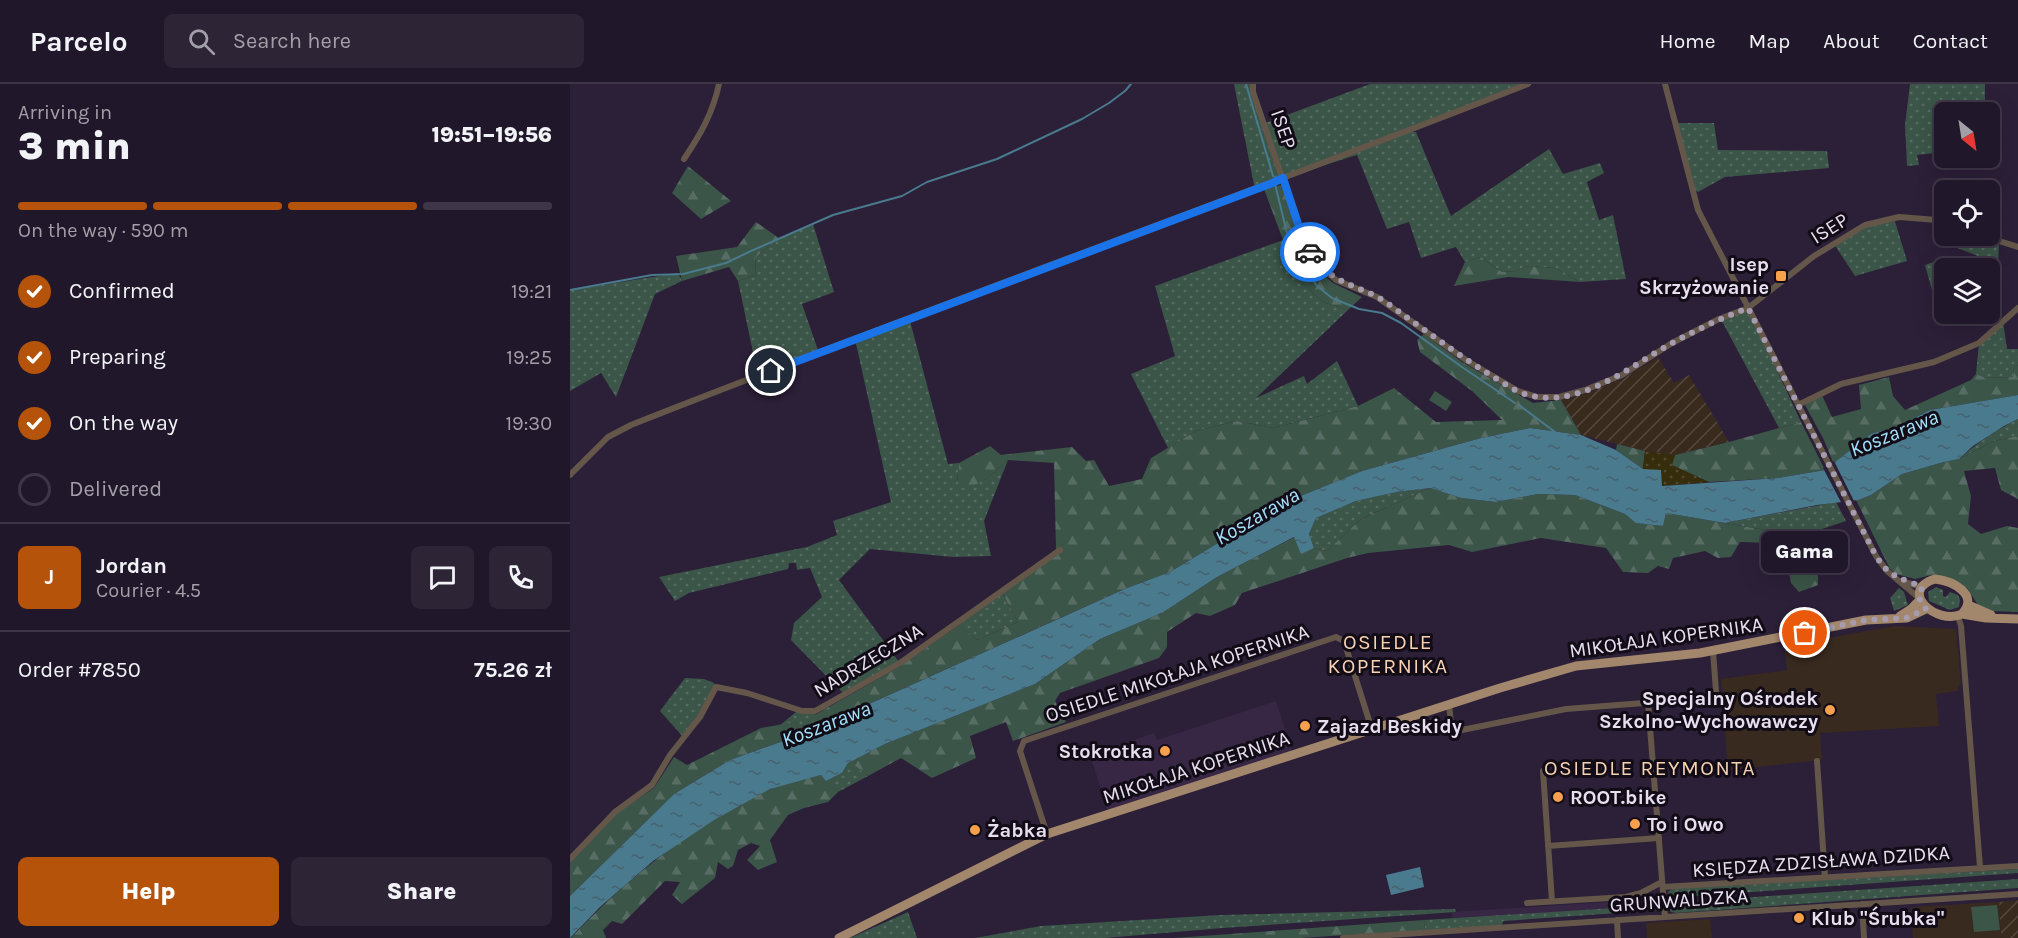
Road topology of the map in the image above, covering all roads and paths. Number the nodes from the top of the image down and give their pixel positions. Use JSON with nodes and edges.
{"nodes":[{"id":1,"x":719,"y":84,"type":"edge"},
{"id":2,"x":1253,"y":84,"type":"edge"},
{"id":3,"x":1528,"y":84,"type":"edge"},
{"id":4,"x":1665,"y":84,"type":"edge"},
{"id":5,"x":684,"y":159,"type":"dead end"},
{"id":6,"x":1283,"y":178,"type":"junction"},
{"id":7,"x":1934,"y":221,"type":"edge"},
{"id":8,"x":2000,"y":241,"type":"edge"},
{"id":9,"x":2018,"y":247,"type":"edge"},
{"id":10,"x":1748,"y":308,"type":"junction"},
{"id":11,"x":2018,"y":308,"type":"edge"},
{"id":12,"x":1798,"y":405,"type":"junction"},
{"id":13,"x":570,"y":475,"type":"edge"},
{"id":14,"x":1060,"y":550,"type":"dead end"},
{"id":15,"x":1901,"y":580,"type":"junction"},
{"id":16,"x":1922,"y":587,"type":"junction"},
{"id":17,"x":1922,"y":602,"type":"junction"},
{"id":18,"x":1968,"y":604,"type":"junction"},
{"id":19,"x":1960,"y":615,"type":"junction"},
{"id":20,"x":1996,"y":618,"type":"junction"},
{"id":21,"x":2018,"y":619,"type":"edge"},
{"id":22,"x":1713,"y":651,"type":"junction"},
{"id":23,"x":1648,"y":702,"type":"junction"},
{"id":24,"x":1449,"y":704,"type":"junction"},
{"id":25,"x":1372,"y":730,"type":"junction"},
{"id":26,"x":1817,"y":761,"type":"dead end"},
{"id":27,"x":1543,"y":771,"type":"dead end"},
{"id":28,"x":1047,"y":834,"type":"junction"},
{"id":29,"x":1659,"y":837,"type":"junction"},
{"id":30,"x":1548,"y":846,"type":"junction"},
{"id":31,"x":570,"y":859,"type":"edge"},
{"id":32,"x":2018,"y":866,"type":"edge"},
{"id":33,"x":1980,"y":867,"type":"junction"},
{"id":34,"x":1825,"y":877,"type":"junction"},
{"id":35,"x":1663,"y":884,"type":"junction"},
{"id":36,"x":2018,"y":894,"type":"edge"},
{"id":37,"x":1552,"y":901,"type":"junction"},
{"id":38,"x":1527,"y":903,"type":"dead end"},
{"id":39,"x":1862,"y":904,"type":"junction"},
{"id":40,"x":1665,"y":917,"type":"junction"},
{"id":41,"x":1617,"y":920,"type":"junction"},
{"id":42,"x":839,"y":938,"type":"edge"},
{"id":43,"x":1343,"y":938,"type":"edge"},
{"id":44,"x":1618,"y":938,"type":"edge"},
{"id":45,"x":1864,"y":938,"type":"edge"}],
"edges":[{"from":1,"to":5,"type":"street"},
{"from":2,"to":6,"type":"street","name":"ISEP"},
{"from":3,"to":6,"type":"street"},
{"from":4,"to":10,"type":"street"},
{"from":6,"to":10,"type":"street","name":"ISEP"},
{"from":6,"to":13,"type":"street"},
{"from":7,"to":10,"type":"street","name":"ISEP"},
{"from":8,"to":9,"type":"street"},
{"from":10,"to":12,"type":"street"},
{"from":11,"to":12,"type":"street"},
{"from":12,"to":15,"type":"street"},
{"from":14,"to":31,"type":"street","name":"NADRZECZNA"},
{"from":15,"to":16,"type":"street"},
{"from":15,"to":17,"type":"street"},
{"from":16,"to":17,"type":"main road"},
{"from":16,"to":18,"type":"main road"},
{"from":17,"to":19,"type":"main road"},
{"from":17,"to":22,"type":"main road","name":"MIKOŁAJA KOPERNIKA"},
{"from":18,"to":19,"type":"main road"},
{"from":18,"to":20,"type":"main road"},
{"from":19,"to":20,"type":"main road"},
{"from":19,"to":33,"type":"street","name":"KSIĘDZA ZDZISŁAWA DZIDKA"},
{"from":20,"to":21,"type":"main road"},
{"from":22,"to":23,"type":"street"},
{"from":22,"to":24,"type":"main road","name":"MIKOŁAJA KOPERNIKA"},
{"from":23,"to":24,"type":"street"},
{"from":23,"to":29,"type":"street"},
{"from":24,"to":25,"type":"main road","name":"MIKOŁAJA KOPERNIKA"},
{"from":25,"to":28,"type":"main road","name":"MIKOŁAJA KOPERNIKA"},
{"from":25,"to":28,"type":"street","name":"OSIEDLE MIKOŁAJA KOPERNIKA"},
{"from":26,"to":34,"type":"street"},
{"from":27,"to":30,"type":"street"},
{"from":28,"to":42,"type":"main road","name":"MIKOŁAJA KOPERNIKA"},
{"from":29,"to":30,"type":"street"},
{"from":29,"to":35,"type":"street"},
{"from":30,"to":37,"type":"street"},
{"from":32,"to":33,"type":"street","name":"KSIĘDZA ZDZISŁAWA DZIDKA"},
{"from":33,"to":34,"type":"street","name":"KSIĘDZA ZDZISŁAWA DZIDKA"},
{"from":34,"to":35,"type":"street","name":"KSIĘDZA ZDZISŁAWA DZIDKA"},
{"from":35,"to":37,"type":"street"},
{"from":35,"to":40,"type":"street"},
{"from":36,"to":39,"type":"street","name":"GRUNWALDZKA"},
{"from":37,"to":38,"type":"street"},
{"from":39,"to":40,"type":"street","name":"GRUNWALDZKA"},
{"from":39,"to":45,"type":"street"},
{"from":40,"to":41,"type":"street","name":"GRUNWALDZKA"},
{"from":41,"to":43,"type":"street","name":"GRUNWALDZKA"},
{"from":41,"to":44,"type":"street"}]}
